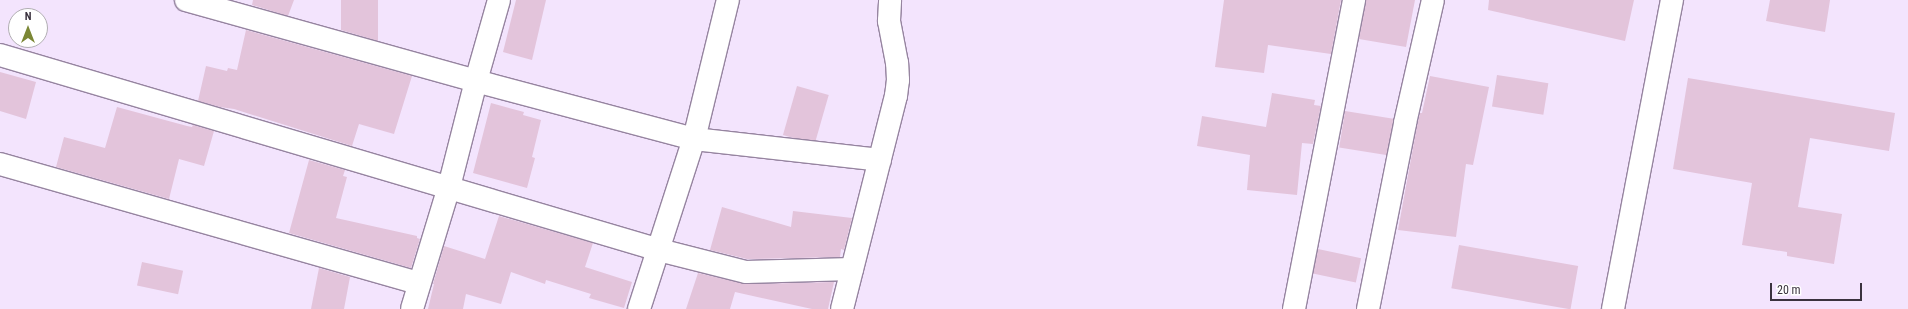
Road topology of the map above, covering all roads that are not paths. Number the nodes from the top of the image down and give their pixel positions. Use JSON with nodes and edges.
{"nodes":[{"id":1,"x":186,"y":0,"type":"edge"},
{"id":2,"x":499,"y":0,"type":"edge"},
{"id":3,"x":728,"y":0,"type":"edge"},
{"id":4,"x":890,"y":0,"type":"edge"},
{"id":5,"x":1354,"y":0,"type":"edge"},
{"id":6,"x":1433,"y":0,"type":"edge"},
{"id":7,"x":1672,"y":0,"type":"edge"},
{"id":8,"x":0,"y":55,"type":"edge"},
{"id":9,"x":476,"y":80,"type":"junction"},
{"id":10,"x":694,"y":139,"type":"junction"},
{"id":11,"x":880,"y":160,"type":"junction"},
{"id":12,"x":0,"y":164,"type":"edge"},
{"id":13,"x":449,"y":187,"type":"junction"},
{"id":14,"x":659,"y":250,"type":"junction"},
{"id":15,"x":852,"y":269,"type":"junction"},
{"id":16,"x":419,"y":283,"type":"junction"},
{"id":17,"x":412,"y":309,"type":"edge"},
{"id":18,"x":639,"y":309,"type":"edge"},
{"id":19,"x":842,"y":309,"type":"edge"},
{"id":20,"x":1294,"y":309,"type":"edge"},
{"id":21,"x":1368,"y":309,"type":"edge"},
{"id":22,"x":1613,"y":309,"type":"edge"}],
"edges":[{"from":1,"to":9,"type":"street"},
{"from":2,"to":9,"type":"street"},
{"from":3,"to":10,"type":"street"},
{"from":4,"to":11,"type":"street"},
{"from":5,"to":20,"type":"street"},
{"from":6,"to":21,"type":"street"},
{"from":7,"to":22,"type":"street"},
{"from":8,"to":13,"type":"street"},
{"from":9,"to":10,"type":"street"},
{"from":9,"to":13,"type":"street"},
{"from":10,"to":11,"type":"street"},
{"from":10,"to":14,"type":"street"},
{"from":11,"to":15,"type":"street"},
{"from":12,"to":16,"type":"street"},
{"from":13,"to":14,"type":"street"},
{"from":13,"to":16,"type":"street"},
{"from":14,"to":15,"type":"street"},
{"from":14,"to":18,"type":"street"},
{"from":15,"to":19,"type":"street"},
{"from":16,"to":17,"type":"street"}]}
